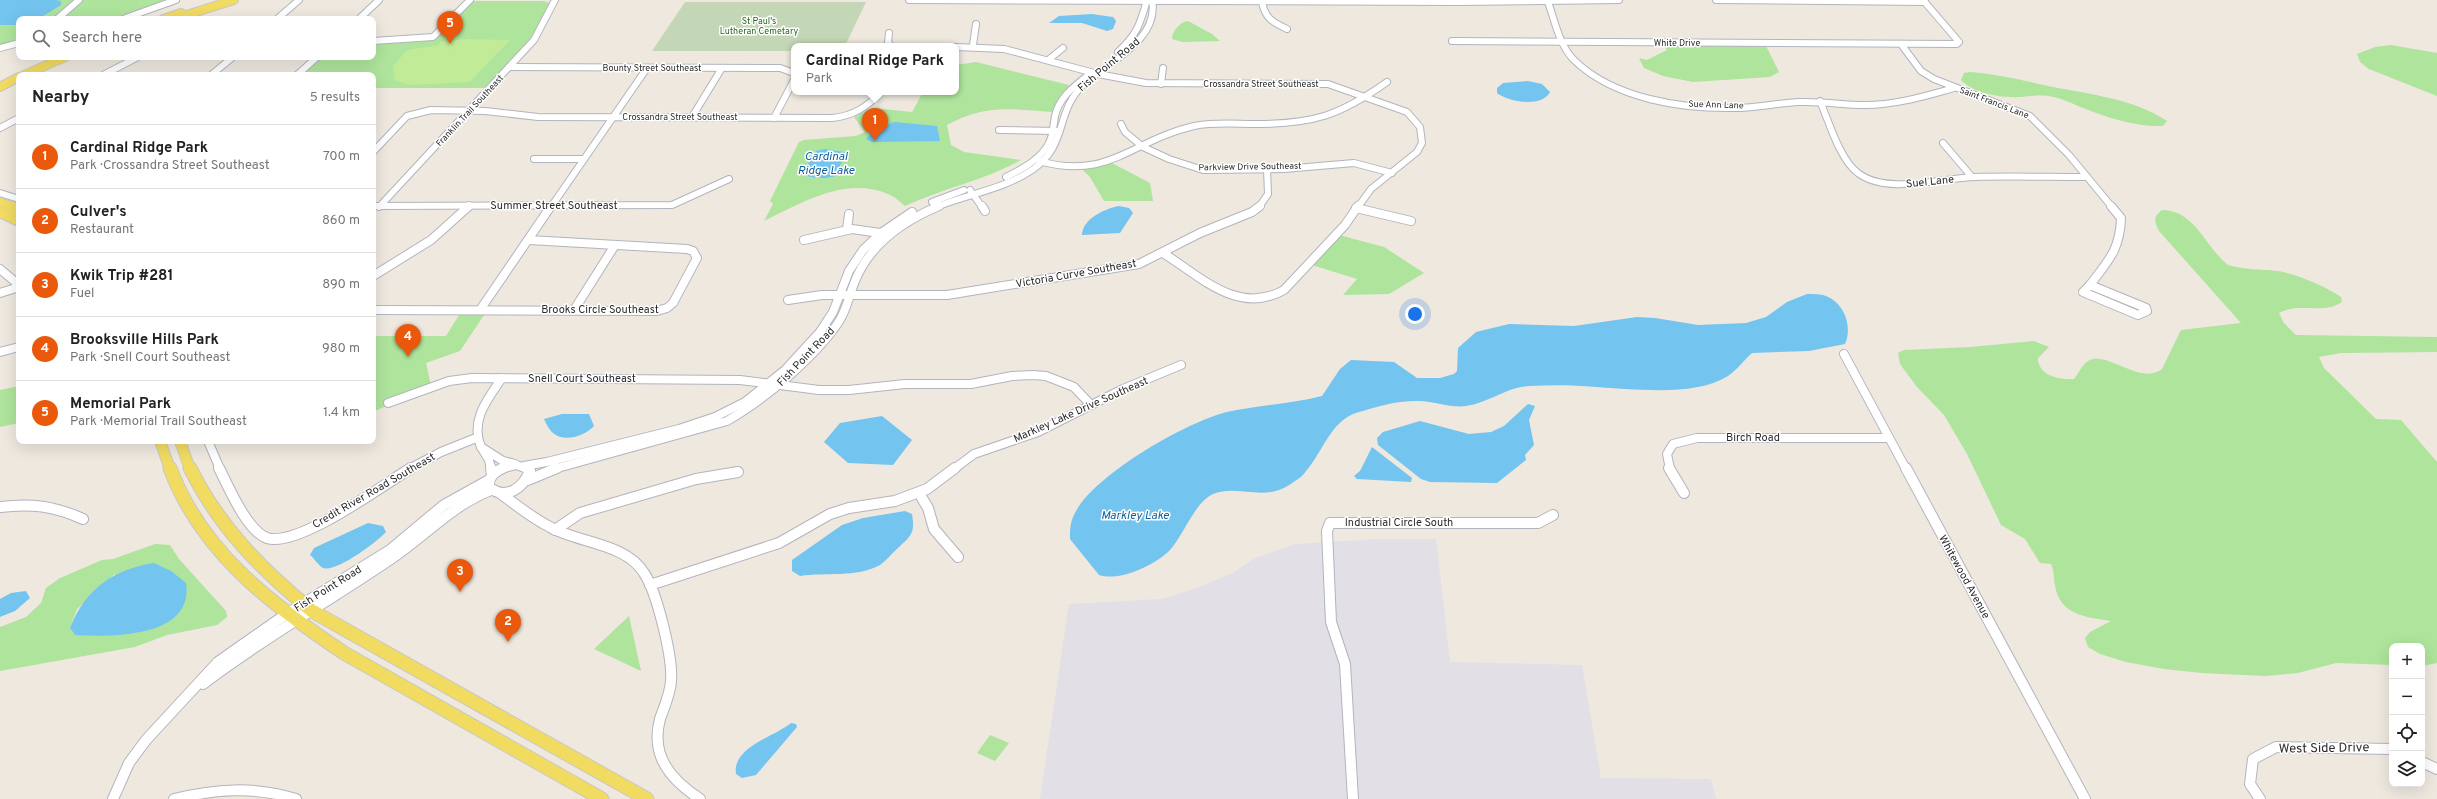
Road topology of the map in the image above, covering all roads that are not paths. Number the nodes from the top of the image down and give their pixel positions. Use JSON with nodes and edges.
{"nodes":[{"id":1,"x":79,"y":0,"type":"edge"},
{"id":2,"x":176,"y":0,"type":"edge"},
{"id":3,"x":223,"y":0,"type":"edge"},
{"id":4,"x":234,"y":0,"type":"edge"},
{"id":5,"x":299,"y":0,"type":"edge"},
{"id":6,"x":379,"y":0,"type":"edge"},
{"id":7,"x":470,"y":0,"type":"edge"},
{"id":8,"x":555,"y":0,"type":"edge"},
{"id":9,"x":909,"y":0,"type":"edge"},
{"id":10,"x":1619,"y":0,"type":"edge"},
{"id":11,"x":1716,"y":0,"type":"edge"},
{"id":12,"x":1149,"y":1,"type":"edge"},
{"id":13,"x":1459,"y":1,"type":"edge"},
{"id":14,"x":1924,"y":1,"type":"edge"},
{"id":15,"x":1262,"y":2,"type":"junction"},
{"id":16,"x":1548,"y":2,"type":"junction"},
{"id":17,"x":60,"y":16,"type":"edge"},
{"id":18,"x":131,"y":16,"type":"edge"},
{"id":19,"x":172,"y":16,"type":"edge"},
{"id":20,"x":183,"y":16,"type":"edge"},
{"id":21,"x":280,"y":16,"type":"edge"},
{"id":22,"x":362,"y":16,"type":"edge"},
{"id":23,"x":976,"y":24,"type":"dead end"},
{"id":24,"x":1287,"y":29,"type":"dead end"},
{"id":25,"x":889,"y":33,"type":"dead end"},
{"id":26,"x":376,"y":40,"type":"edge"},
{"id":27,"x":1452,"y":41,"type":"dead end"},
{"id":28,"x":1563,"y":42,"type":"junction"},
{"id":29,"x":889,"y":43,"type":"edge"},
{"id":30,"x":16,"y":44,"type":"edge"},
{"id":31,"x":1901,"y":44,"type":"junction"},
{"id":32,"x":973,"y":45,"type":"junction"},
{"id":33,"x":959,"y":47,"type":"edge"},
{"id":34,"x":0,"y":48,"type":"edge"},
{"id":35,"x":1063,"y":48,"type":"dead end"},
{"id":36,"x":58,"y":60,"type":"edge"},
{"id":37,"x":66,"y":60,"type":"edge"},
{"id":38,"x":132,"y":60,"type":"edge"},
{"id":39,"x":229,"y":60,"type":"edge"},
{"id":40,"x":314,"y":60,"type":"edge"},
{"id":41,"x":1048,"y":60,"type":"junction"},
{"id":42,"x":510,"y":68,"type":"junction"},
{"id":43,"x":647,"y":68,"type":"junction"},
{"id":44,"x":722,"y":68,"type":"junction"},
{"id":45,"x":1163,"y":68,"type":"dead end"},
{"id":46,"x":31,"y":72,"type":"edge"},
{"id":47,"x":40,"y":72,"type":"edge"},
{"id":48,"x":109,"y":72,"type":"edge"},
{"id":49,"x":215,"y":72,"type":"edge"},
{"id":50,"x":300,"y":72,"type":"edge"},
{"id":51,"x":791,"y":72,"type":"edge"},
{"id":52,"x":1095,"y":73,"type":"junction"},
{"id":53,"x":16,"y":79,"type":"edge"},
{"id":54,"x":1387,"y":82,"type":"dead end"},
{"id":55,"x":16,"y":84,"type":"edge"},
{"id":56,"x":1161,"y":84,"type":"junction"},
{"id":57,"x":791,"y":86,"type":"edge"},
{"id":58,"x":0,"y":87,"type":"edge"},
{"id":59,"x":1954,"y":88,"type":"junction"},
{"id":60,"x":0,"y":92,"type":"edge"},
{"id":61,"x":878,"y":95,"type":"edge"},
{"id":62,"x":1368,"y":96,"type":"junction"},
{"id":63,"x":1820,"y":102,"type":"junction"},
{"id":64,"x":470,"y":110,"type":"junction"},
{"id":65,"x":613,"y":117,"type":"junction"},
{"id":66,"x":692,"y":118,"type":"junction"},
{"id":67,"x":774,"y":118,"type":"junction"},
{"id":68,"x":0,"y":119,"type":"edge"},
{"id":69,"x":15,"y":122,"type":"edge"},
{"id":70,"x":1121,"y":124,"type":"dead end"},
{"id":71,"x":0,"y":128,"type":"edge"},
{"id":72,"x":999,"y":130,"type":"dead end"},
{"id":73,"x":1052,"y":131,"type":"junction"},
{"id":74,"x":1061,"y":131,"type":"junction"},
{"id":75,"x":1943,"y":143,"type":"dead end"},
{"id":76,"x":1145,"y":146,"type":"junction"},
{"id":77,"x":376,"y":149,"type":"edge"},
{"id":78,"x":534,"y":159,"type":"dead end"},
{"id":79,"x":584,"y":159,"type":"junction"},
{"id":80,"x":1034,"y":159,"type":"junction"},
{"id":81,"x":1043,"y":162,"type":"junction"},
{"id":82,"x":1267,"y":169,"type":"junction"},
{"id":83,"x":1392,"y":173,"type":"junction"},
{"id":84,"x":1972,"y":177,"type":"junction"},
{"id":85,"x":2087,"y":177,"type":"junction"},
{"id":86,"x":729,"y":179,"type":"dead end"},
{"id":87,"x":971,"y":191,"type":"junction"},
{"id":88,"x":0,"y":194,"type":"edge"},
{"id":89,"x":16,"y":198,"type":"edge"},
{"id":90,"x":0,"y":202,"type":"edge"},
{"id":91,"x":377,"y":206,"type":"edge"},
{"id":92,"x":469,"y":206,"type":"junction"},
{"id":93,"x":552,"y":206,"type":"junction"},
{"id":94,"x":1356,"y":208,"type":"junction"},
{"id":95,"x":16,"y":209,"type":"edge"},
{"id":96,"x":985,"y":211,"type":"dead end"},
{"id":97,"x":0,"y":212,"type":"edge"},
{"id":98,"x":849,"y":214,"type":"dead end"},
{"id":99,"x":16,"y":220,"type":"edge"},
{"id":100,"x":1411,"y":221,"type":"dead end"},
{"id":101,"x":847,"y":230,"type":"junction"},
{"id":102,"x":880,"y":233,"type":"junction"},
{"id":103,"x":529,"y":240,"type":"junction"},
{"id":104,"x":804,"y":240,"type":"dead end"},
{"id":105,"x":615,"y":245,"type":"junction"},
{"id":106,"x":1163,"y":253,"type":"junction"},
{"id":107,"x":0,"y":269,"type":"edge"},
{"id":108,"x":376,"y":274,"type":"edge"},
{"id":109,"x":16,"y":283,"type":"edge"},
{"id":110,"x":2090,"y":285,"type":"junction"},
{"id":111,"x":16,"y":287,"type":"edge"},
{"id":112,"x":0,"y":293,"type":"edge"},
{"id":113,"x":840,"y":294,"type":"junction"},
{"id":114,"x":850,"y":294,"type":"junction"},
{"id":115,"x":788,"y":300,"type":"dead end"},
{"id":116,"x":376,"y":310,"type":"edge"},
{"id":117,"x":480,"y":310,"type":"junction"},
{"id":118,"x":574,"y":310,"type":"junction"},
{"id":119,"x":16,"y":348,"type":"edge"},
{"id":120,"x":0,"y":352,"type":"edge"},
{"id":121,"x":1844,"y":354,"type":"dead end"},
{"id":122,"x":1181,"y":365,"type":"dead end"},
{"id":123,"x":502,"y":378,"type":"junction"},
{"id":124,"x":768,"y":383,"type":"junction"},
{"id":125,"x":780,"y":384,"type":"junction"},
{"id":126,"x":388,"y":403,"type":"dead end"},
{"id":127,"x":1091,"y":405,"type":"junction"},
{"id":128,"x":1889,"y":438,"type":"junction"},
{"id":129,"x":479,"y":442,"type":"junction"},
{"id":130,"x":161,"y":444,"type":"edge"},
{"id":131,"x":181,"y":444,"type":"edge"},
{"id":132,"x":209,"y":444,"type":"edge"},
{"id":133,"x":520,"y":465,"type":"junction"},
{"id":134,"x":738,"y":472,"type":"dead end"},
{"id":135,"x":490,"y":477,"type":"junction"},
{"id":136,"x":527,"y":481,"type":"junction"},
{"id":137,"x":496,"y":491,"type":"junction"},
{"id":138,"x":919,"y":492,"type":"junction"},
{"id":139,"x":1684,"y":493,"type":"dead end"},
{"id":140,"x":515,"y":502,"type":"junction"},
{"id":141,"x":0,"y":507,"type":"edge"},
{"id":142,"x":1553,"y":515,"type":"dead end"},
{"id":143,"x":83,"y":519,"type":"dead end"},
{"id":144,"x":555,"y":530,"type":"junction"},
{"id":145,"x":958,"y":557,"type":"dead end"},
{"id":146,"x":650,"y":585,"type":"junction"},
{"id":147,"x":308,"y":608,"type":"junction"},
{"id":148,"x":289,"y":618,"type":"junction"},
{"id":149,"x":2389,"y":749,"type":"edge"},
{"id":150,"x":2425,"y":763,"type":"edge"},
{"id":151,"x":2437,"y":768,"type":"edge"},
{"id":152,"x":113,"y":799,"type":"edge"},
{"id":153,"x":174,"y":799,"type":"edge"},
{"id":154,"x":296,"y":799,"type":"edge"},
{"id":155,"x":602,"y":799,"type":"edge"},
{"id":156,"x":647,"y":799,"type":"edge"},
{"id":157,"x":700,"y":799,"type":"edge"},
{"id":158,"x":1353,"y":799,"type":"edge"},
{"id":159,"x":2085,"y":799,"type":"edge"},
{"id":160,"x":2260,"y":799,"type":"edge"}],
"edges":[{"from":1,"to":17,"type":"street"},
{"from":2,"to":18,"type":"street"},
{"from":3,"to":19,"type":"main road"},
{"from":4,"to":20,"type":"main road"},
{"from":5,"to":21,"type":"street"},
{"from":6,"to":22,"type":"street"},
{"from":7,"to":26,"type":"street"},
{"from":8,"to":42,"type":"street","name":"Franklin Trail Southeast"},
{"from":9,"to":12,"type":"street"},
{"from":10,"to":16,"type":"street"},
{"from":11,"to":14,"type":"street"},
{"from":12,"to":15,"type":"street"},
{"from":12,"to":52,"type":"street","name":"Fish Point Road"},
{"from":13,"to":15,"type":"street"},
{"from":13,"to":16,"type":"street"},
{"from":14,"to":31,"type":"street"},
{"from":15,"to":24,"type":"street"},
{"from":16,"to":28,"type":"street","name":"Sue Ann Lane"},
{"from":23,"to":32,"type":"street"},
{"from":25,"to":29,"type":"street"},
{"from":27,"to":28,"type":"street","name":"White Drive"},
{"from":28,"to":31,"type":"street","name":"White Drive"},
{"from":28,"to":63,"type":"street","name":"Sue Ann Lane"},
{"from":30,"to":34,"type":"street"},
{"from":31,"to":59,"type":"street","name":"Saint Francis Lane"},
{"from":32,"to":33,"type":"street","name":"Crossandra Street Southeast"},
{"from":32,"to":41,"type":"street","name":"Crossandra Street Southeast"},
{"from":35,"to":41,"type":"street"},
{"from":36,"to":46,"type":"main road"},
{"from":37,"to":47,"type":"main road"},
{"from":38,"to":48,"type":"street"},
{"from":39,"to":49,"type":"street"},
{"from":40,"to":50,"type":"street"},
{"from":41,"to":52,"type":"street","name":"Crossandra Street Southeast"},
{"from":42,"to":43,"type":"street","name":"Bounty Street Southeast"},
{"from":42,"to":64,"type":"street","name":"Franklin Trail Southeast"},
{"from":43,"to":44,"type":"street","name":"Bounty Street Southeast"},
{"from":43,"to":65,"type":"street"},
{"from":44,"to":51,"type":"street","name":"Bounty Street Southeast"},
{"from":44,"to":66,"type":"street"},
{"from":45,"to":56,"type":"street"},
{"from":52,"to":56,"type":"street","name":"Crossandra Street Southeast"},
{"from":52,"to":73,"type":"street","name":"Fish Point Road"},
{"from":52,"to":74,"type":"street","name":"Fish Point Road"},
{"from":53,"to":58,"type":"main road"},
{"from":54,"to":62,"type":"street"},
{"from":55,"to":60,"type":"main road"},
{"from":56,"to":62,"type":"street","name":"Crossandra Street Southeast"},
{"from":57,"to":67,"type":"street"},
{"from":59,"to":63,"type":"street","name":"Sue Ann Lane"},
{"from":59,"to":85,"type":"street","name":"Saint Francis Lane"},
{"from":61,"to":67,"type":"street","name":"Crossandra Street Southeast"},
{"from":62,"to":76,"type":"street"},
{"from":62,"to":83,"type":"street","name":"Crossandra Street Southeast"},
{"from":63,"to":84,"type":"street","name":"Suel Lane"},
{"from":64,"to":65,"type":"street","name":"Crossandra Street Southeast"},
{"from":64,"to":77,"type":"street","name":"Crossandra Street Southeast"},
{"from":64,"to":91,"type":"street","name":"Franklin Trail Southeast"},
{"from":65,"to":66,"type":"street","name":"Crossandra Street Southeast"},
{"from":65,"to":79,"type":"street"},
{"from":66,"to":67,"type":"street","name":"Crossandra Street Southeast"},
{"from":68,"to":69,"type":"street"},
{"from":69,"to":71,"type":"street"},
{"from":70,"to":76,"type":"street","name":"Parkview Drive Southeast"},
{"from":72,"to":73,"type":"street"},
{"from":73,"to":74,"type":"street"},
{"from":73,"to":80,"type":"street","name":"Fish Point Road"},
{"from":74,"to":81,"type":"street","name":"Fish Point Road"},
{"from":75,"to":84,"type":"street"},
{"from":76,"to":81,"type":"street"},
{"from":76,"to":82,"type":"street","name":"Parkview Drive Southeast"},
{"from":78,"to":79,"type":"street"},
{"from":79,"to":93,"type":"street"},
{"from":80,"to":81,"type":"street"},
{"from":80,"to":87,"type":"street","name":"Fish Point Road"},
{"from":81,"to":87,"type":"street","name":"Fish Point Road"},
{"from":82,"to":83,"type":"street","name":"Parkview Drive Southeast"},
{"from":82,"to":106,"type":"street","name":"Victoria Curve Southeast"},
{"from":83,"to":94,"type":"street","name":"Crossandra Street Southeast"},
{"from":84,"to":85,"type":"street","name":"Suel Lane"},
{"from":85,"to":110,"type":"street","name":"Saint Francis Lane"},
{"from":86,"to":93,"type":"street","name":"Summer Street Southeast"},
{"from":87,"to":96,"type":"street"},
{"from":87,"to":102,"type":"street","name":"Fish Point Road"},
{"from":87,"to":114,"type":"street","name":"Fish Point Road"},
{"from":88,"to":89,"type":"street"},
{"from":90,"to":95,"type":"main road"},
{"from":91,"to":92,"type":"street","name":"Summer Street Southeast"},
{"from":92,"to":93,"type":"street","name":"Summer Street Southeast"},
{"from":92,"to":108,"type":"street"},
{"from":93,"to":103,"type":"street"},
{"from":94,"to":100,"type":"street"},
{"from":94,"to":106,"type":"street","name":"Crossandra Street Southeast"},
{"from":97,"to":99,"type":"main road"},
{"from":98,"to":101,"type":"street"},
{"from":101,"to":102,"type":"street"},
{"from":101,"to":104,"type":"street"},
{"from":102,"to":113,"type":"street","name":"Fish Point Road"},
{"from":103,"to":105,"type":"street","name":"Brooks Circle Southeast"},
{"from":103,"to":117,"type":"street"},
{"from":105,"to":118,"type":"street"},
{"from":105,"to":118,"type":"street","name":"Brooks Circle Southeast"},
{"from":106,"to":114,"type":"street","name":"Victoria Curve Southeast"},
{"from":107,"to":109,"type":"street"},
{"from":110,"to":110,"type":"street"},
{"from":111,"to":112,"type":"street"},
{"from":113,"to":114,"type":"street","name":"Victoria Curve Southeast"},
{"from":113,"to":115,"type":"street","name":"Victoria Curve Southeast"},
{"from":113,"to":124,"type":"street","name":"Fish Point Road"},
{"from":114,"to":125,"type":"street","name":"Fish Point Road"},
{"from":116,"to":117,"type":"street","name":"Brooks Circle Southeast"},
{"from":117,"to":118,"type":"street","name":"Brooks Circle Southeast"},
{"from":119,"to":120,"type":"street"},
{"from":121,"to":128,"type":"street","name":"Whitewood Avenue"},
{"from":122,"to":127,"type":"street","name":"Markley Lake Drive Southeast"},
{"from":123,"to":124,"type":"street","name":"Snell Court Southeast"},
{"from":123,"to":126,"type":"street","name":"Snell Court Southeast"},
{"from":123,"to":129,"type":"street"},
{"from":124,"to":125,"type":"street","name":"Snell Court Southeast"},
{"from":124,"to":133,"type":"street","name":"Fish Point Road"},
{"from":125,"to":127,"type":"street","name":"Snell Court Southeast"},
{"from":125,"to":136,"type":"street","name":"Fish Point Road"},
{"from":127,"to":138,"type":"street","name":"Markley Lake Drive Southeast"},
{"from":128,"to":139,"type":"street","name":"Birch Road"},
{"from":128,"to":159,"type":"street","name":"Whitewood Avenue"},
{"from":129,"to":132,"type":"street","name":"Credit River Road Southeast"},
{"from":129,"to":133,"type":"street"},
{"from":129,"to":135,"type":"street"},
{"from":130,"to":148,"type":"main road"},
{"from":131,"to":147,"type":"main road"},
{"from":133,"to":135,"type":"street","name":"Fish Point Road"},
{"from":133,"to":136,"type":"street"},
{"from":134,"to":144,"type":"street"},
{"from":135,"to":137,"type":"street"},
{"from":135,"to":147,"type":"street","name":"Fish Point Road"},
{"from":136,"to":137,"type":"street","name":"Fish Point Road"},
{"from":136,"to":140,"type":"street"},
{"from":137,"to":140,"type":"street"},
{"from":137,"to":147,"type":"street","name":"Fish Point Road"},
{"from":138,"to":145,"type":"street"},
{"from":138,"to":146,"type":"street","name":"Markley Lake Drive Southeast"},
{"from":140,"to":144,"type":"street"},
{"from":141,"to":143,"type":"street"},
{"from":142,"to":158,"type":"street","name":"Industrial Circle South"},
{"from":144,"to":146,"type":"street"},
{"from":146,"to":157,"type":"street"},
{"from":147,"to":148,"type":"street","name":"Fish Point Road"},
{"from":147,"to":156,"type":"main road"},
{"from":148,"to":152,"type":"street","name":"Fish Point Road"},
{"from":148,"to":155,"type":"main road"},
{"from":149,"to":160,"type":"street","name":"West Side Drive"},
{"from":150,"to":151,"type":"street"},
{"from":153,"to":154,"type":"street"}]}
